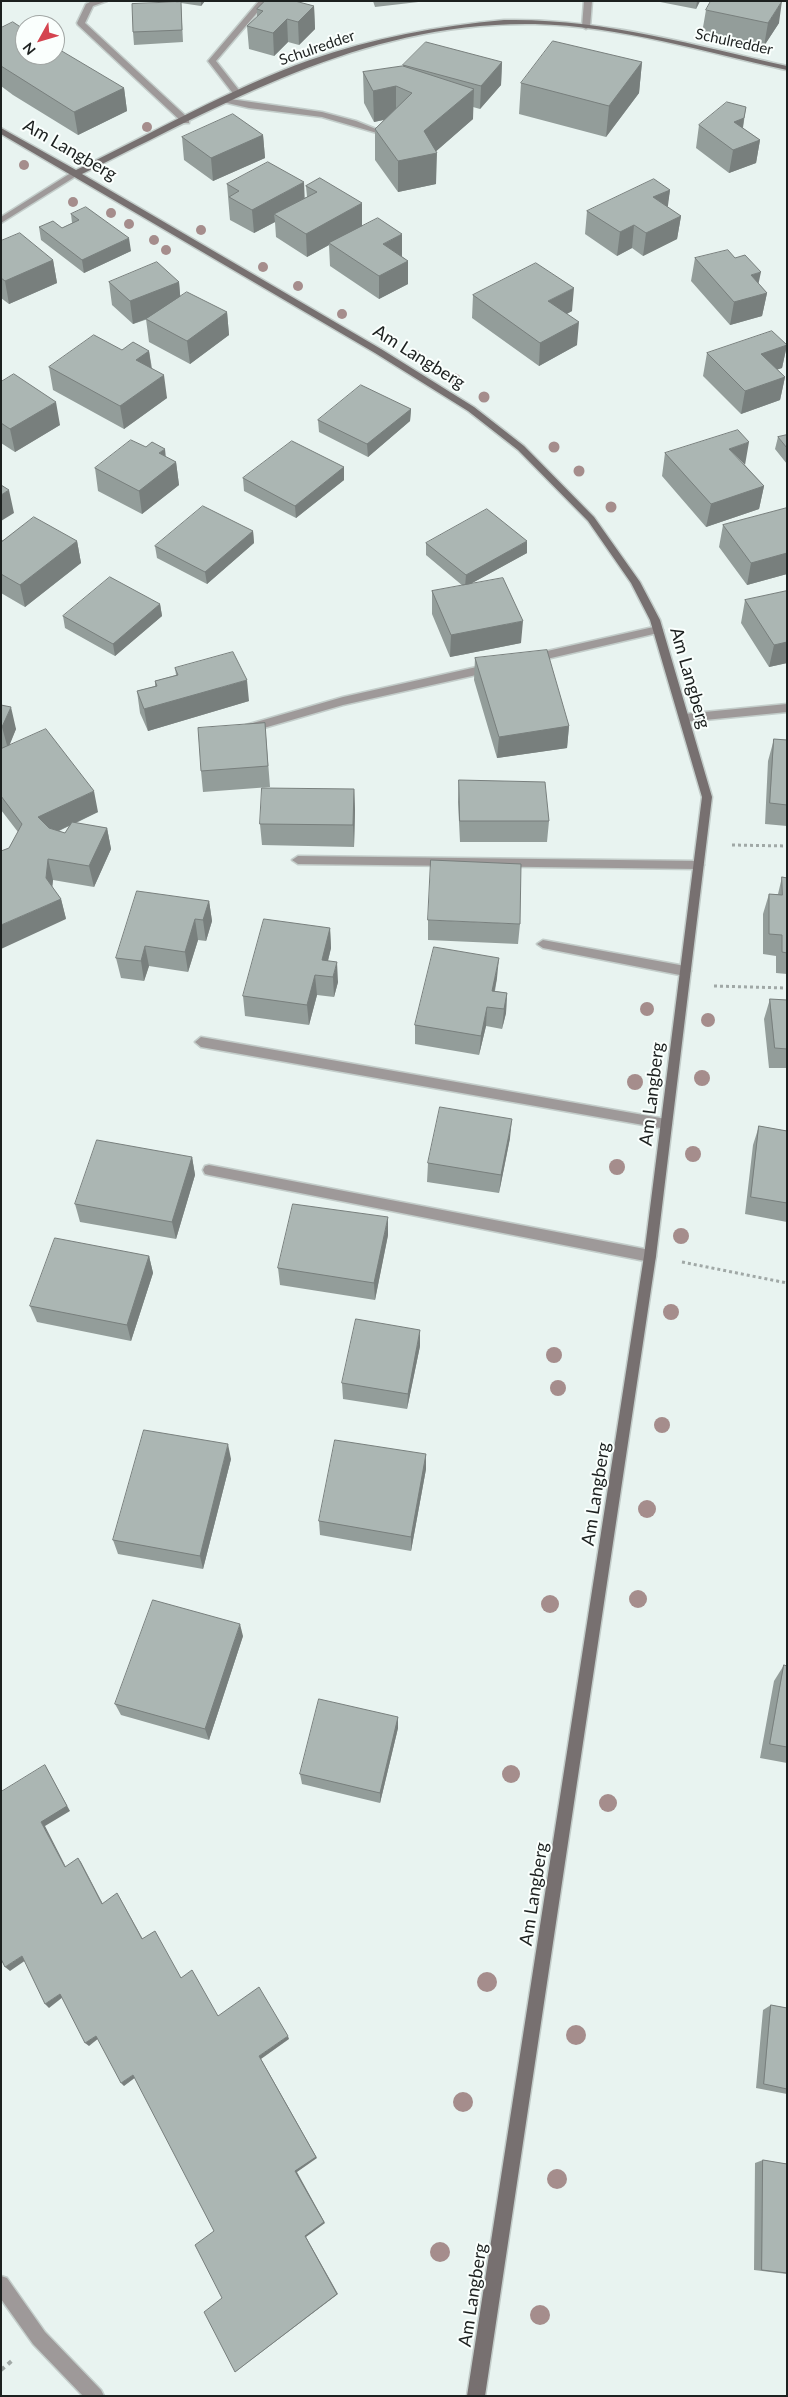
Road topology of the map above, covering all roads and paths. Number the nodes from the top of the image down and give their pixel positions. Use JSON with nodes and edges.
{"nodes":[{"id":1,"x":102,"y":1,"type":"edge"},
{"id":2,"x":263,"y":1,"type":"edge"},
{"id":3,"x":588,"y":1,"type":"edge"},
{"id":4,"x":586,"y":27,"type":"junction"},
{"id":5,"x":787,"y":68,"type":"edge"},
{"id":6,"x":238,"y":94,"type":"junction"},
{"id":7,"x":226,"y":100,"type":"junction"},
{"id":8,"x":186,"y":120,"type":"junction"},
{"id":9,"x":1,"y":130,"type":"edge"},
{"id":10,"x":377,"y":131,"type":"edge"},
{"id":11,"x":77,"y":173,"type":"junction"},
{"id":12,"x":1,"y":221,"type":"edge"},
{"id":13,"x":658,"y":630,"type":"junction"},
{"id":14,"x":524,"y":660,"type":"edge"},
{"id":15,"x":505,"y":665,"type":"edge"},
{"id":16,"x":787,"y":708,"type":"edge"},
{"id":17,"x":684,"y":718,"type":"junction"},
{"id":18,"x":242,"y":730,"type":"edge"},
{"id":19,"x":701,"y":845,"type":"junction"},
{"id":20,"x":787,"y":846,"type":"edge"},
{"id":21,"x":298,"y":860,"type":"dead end"},
{"id":22,"x":698,"y":865,"type":"junction"},
{"id":23,"x":543,"y":944,"type":"dead end"},
{"id":24,"x":685,"y":971,"type":"junction"},
{"id":25,"x":683,"y":985,"type":"junction"},
{"id":26,"x":787,"y":988,"type":"edge"},
{"id":27,"x":201,"y":1042,"type":"dead end"},
{"id":28,"x":666,"y":1124,"type":"junction"},
{"id":29,"x":209,"y":1170,"type":"dead end"},
{"id":30,"x":650,"y":1256,"type":"junction"},
{"id":31,"x":787,"y":1283,"type":"edge"},
{"id":32,"x":1,"y":2284,"type":"edge"},
{"id":33,"x":95,"y":2396,"type":"edge"},
{"id":34,"x":476,"y":2396,"type":"edge"}],
"edges":[{"from":1,"to":8,"type":"street"},
{"from":2,"to":6,"type":"street"},
{"from":3,"to":4,"type":"street"},
{"from":4,"to":5,"type":"street","name":"Schulredder"},
{"from":4,"to":6,"type":"street","name":"Schulredder"},
{"from":6,"to":7,"type":"street","name":"Schulredder"},
{"from":7,"to":8,"type":"street","name":"Schulredder"},
{"from":7,"to":10,"type":"street"},
{"from":8,"to":11,"type":"street","name":"Schulredder"},
{"from":9,"to":11,"type":"street","name":"Am Langberg"},
{"from":11,"to":12,"type":"street"},
{"from":11,"to":13,"type":"street","name":"Am Langberg"},
{"from":13,"to":14,"type":"street"},
{"from":13,"to":17,"type":"street","name":"Am Langberg"},
{"from":15,"to":18,"type":"street"},
{"from":16,"to":17,"type":"street"},
{"from":17,"to":19,"type":"street","name":"Am Langberg"},
{"from":19,"to":20,"type":"path"},
{"from":19,"to":22,"type":"street","name":"Am Langberg"},
{"from":21,"to":22,"type":"street"},
{"from":22,"to":24,"type":"street","name":"Am Langberg"},
{"from":23,"to":24,"type":"street"},
{"from":24,"to":25,"type":"street","name":"Am Langberg"},
{"from":25,"to":26,"type":"path"},
{"from":25,"to":28,"type":"street","name":"Am Langberg"},
{"from":27,"to":28,"type":"street"},
{"from":28,"to":30,"type":"street","name":"Am Langberg"},
{"from":29,"to":30,"type":"street"},
{"from":30,"to":31,"type":"path"},
{"from":30,"to":34,"type":"street","name":"Am Langberg"},
{"from":32,"to":33,"type":"street"}]}
